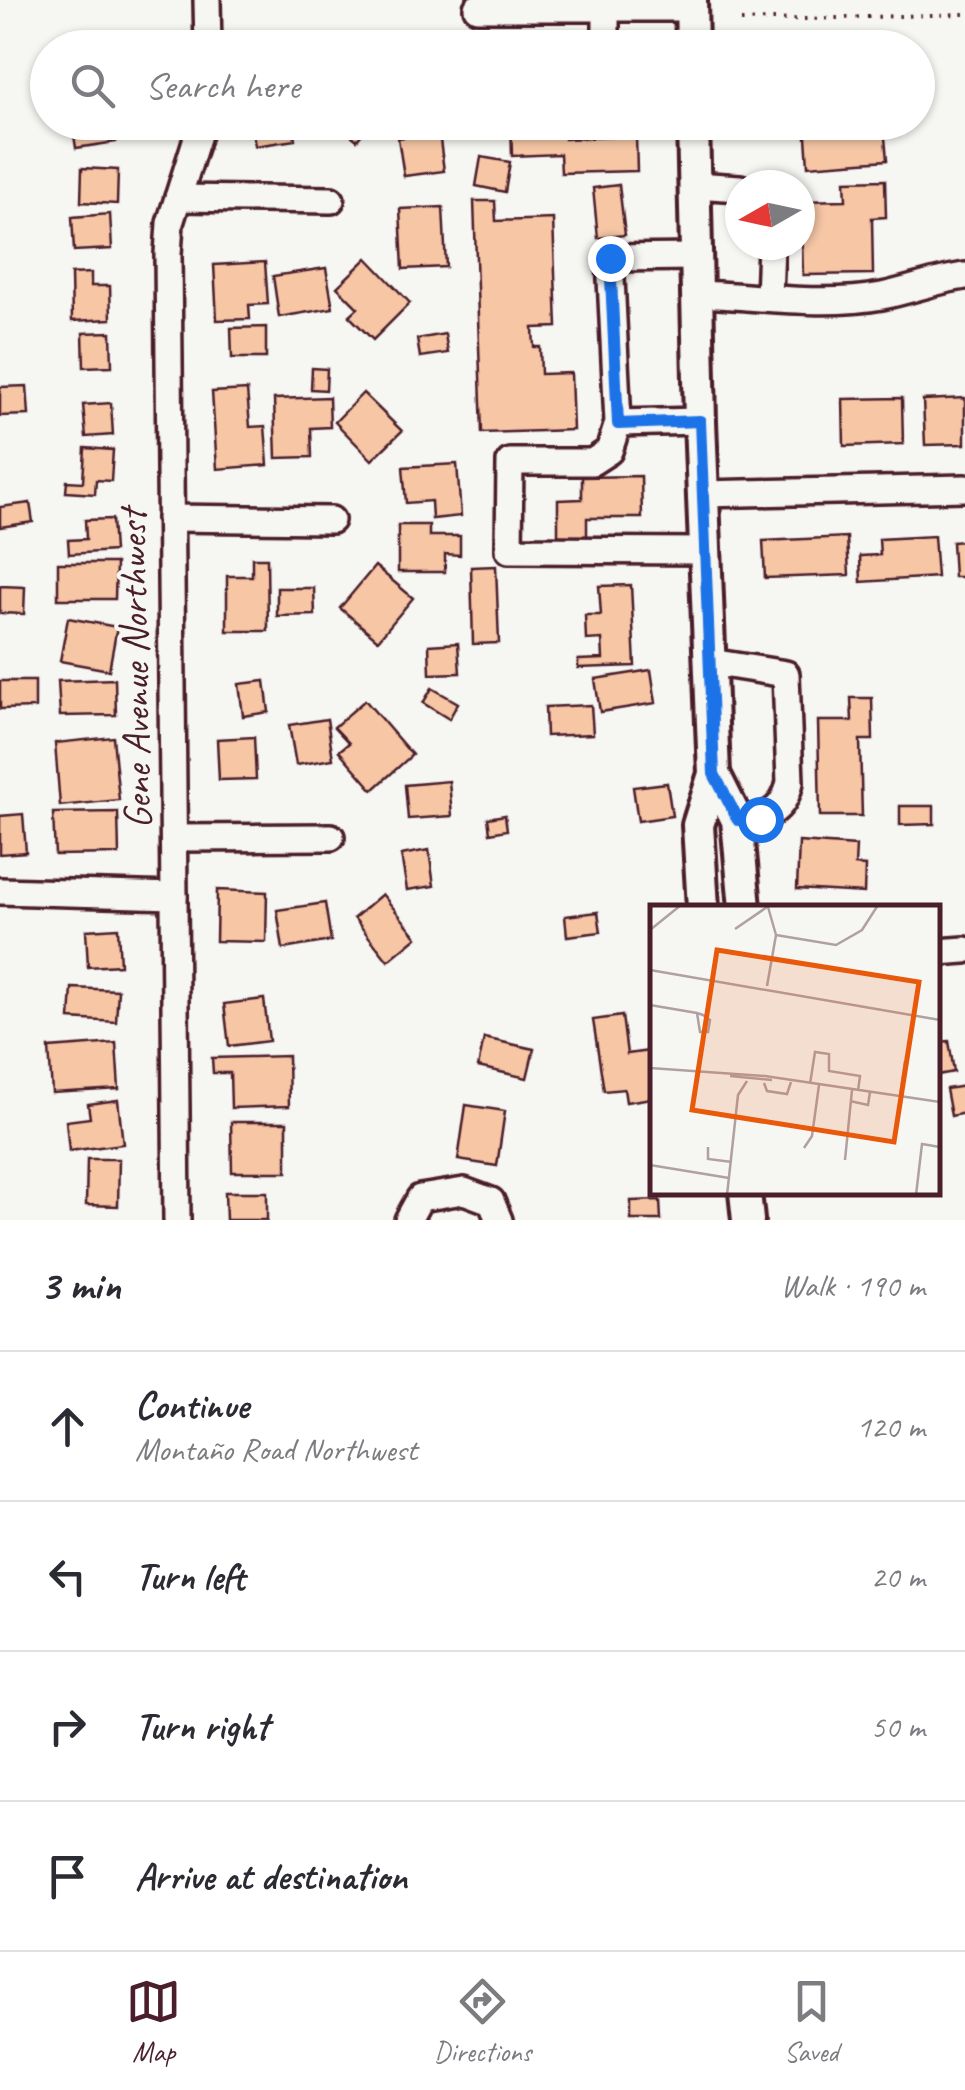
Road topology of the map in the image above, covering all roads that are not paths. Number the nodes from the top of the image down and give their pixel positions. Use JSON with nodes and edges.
{"nodes":[{"id":1,"x":207,"y":0,"type":"edge"},
{"id":2,"x":691,"y":4,"type":"edge"},
{"id":3,"x":606,"y":7,"type":"junction"},
{"id":4,"x":478,"y":8,"type":"dead end"},
{"id":5,"x":208,"y":30,"type":"edge"},
{"id":6,"x":606,"y":30,"type":"edge"},
{"id":7,"x":692,"y":30,"type":"edge"},
{"id":8,"x":196,"y":140,"type":"edge"},
{"id":9,"x":694,"y":140,"type":"edge"},
{"id":10,"x":694,"y":185,"type":"junction"},
{"id":11,"x":725,"y":187,"type":"edge"},
{"id":12,"x":178,"y":198,"type":"junction"},
{"id":13,"x":332,"y":200,"type":"dead end"},
{"id":14,"x":696,"y":257,"type":"junction"},
{"id":15,"x":771,"y":260,"type":"edge"},
{"id":16,"x":965,"y":276,"type":"edge"},
{"id":17,"x":697,"y":294,"type":"junction"},
{"id":18,"x":769,"y":297,"type":"junction"},
{"id":19,"x":700,"y":421,"type":"junction"},
{"id":20,"x":618,"y":424,"type":"junction"},
{"id":21,"x":965,"y":488,"type":"edge"},
{"id":22,"x":702,"y":494,"type":"junction"},
{"id":23,"x":170,"y":518,"type":"junction"},
{"id":24,"x":331,"y":520,"type":"dead end"},
{"id":25,"x":705,"y":551,"type":"junction"},
{"id":26,"x":710,"y":662,"type":"junction"},
{"id":27,"x":714,"y":774,"type":"junction"},
{"id":28,"x":738,"y":820,"type":"junction"},
{"id":29,"x":331,"y":837,"type":"dead end"},
{"id":30,"x":174,"y":838,"type":"junction"},
{"id":31,"x":0,"y":891,"type":"edge"},
{"id":32,"x":174,"y":896,"type":"junction"},
{"id":33,"x":702,"y":905,"type":"edge"},
{"id":34,"x":745,"y":905,"type":"edge"},
{"id":35,"x":965,"y":950,"type":"edge"},
{"id":36,"x":940,"y":952,"type":"edge"},
{"id":37,"x":745,"y":1195,"type":"edge"},
{"id":38,"x":177,"y":1220,"type":"edge"},
{"id":39,"x":408,"y":1220,"type":"edge"},
{"id":40,"x":500,"y":1220,"type":"edge"},
{"id":41,"x":748,"y":1220,"type":"edge"}],
"edges":[{"from":1,"to":5,"type":"street"},
{"from":2,"to":3,"type":"street"},
{"from":2,"to":7,"type":"main road"},
{"from":3,"to":4,"type":"street"},
{"from":3,"to":6,"type":"street"},
{"from":8,"to":12,"type":"street","name":"Gene Avenue Northwest"},
{"from":9,"to":10,"type":"main road"},
{"from":10,"to":11,"type":"street"},
{"from":10,"to":14,"type":"main road"},
{"from":12,"to":13,"type":"street"},
{"from":12,"to":23,"type":"street","name":"Gene Avenue Northwest"},
{"from":14,"to":17,"type":"main road"},
{"from":14,"to":20,"type":"street"},
{"from":15,"to":18,"type":"street"},
{"from":16,"to":18,"type":"street"},
{"from":17,"to":18,"type":"street"},
{"from":17,"to":19,"type":"main road"},
{"from":19,"to":20,"type":"street"},
{"from":19,"to":22,"type":"main road"},
{"from":20,"to":25,"type":"street"},
{"from":21,"to":22,"type":"street"},
{"from":22,"to":25,"type":"main road"},
{"from":23,"to":24,"type":"street"},
{"from":23,"to":30,"type":"street","name":"Gene Avenue Northwest"},
{"from":25,"to":26,"type":"main road"},
{"from":26,"to":27,"type":"main road"},
{"from":26,"to":28,"type":"street"},
{"from":27,"to":28,"type":"main road"},
{"from":27,"to":33,"type":"main road"},
{"from":28,"to":34,"type":"main road"},
{"from":29,"to":30,"type":"street"},
{"from":30,"to":32,"type":"street","name":"Gene Avenue Northwest"},
{"from":31,"to":32,"type":"street"},
{"from":32,"to":38,"type":"street","name":"Gene Avenue Northwest"},
{"from":35,"to":36,"type":"street"},
{"from":37,"to":41,"type":"main road"},
{"from":39,"to":40,"type":"street"}]}
